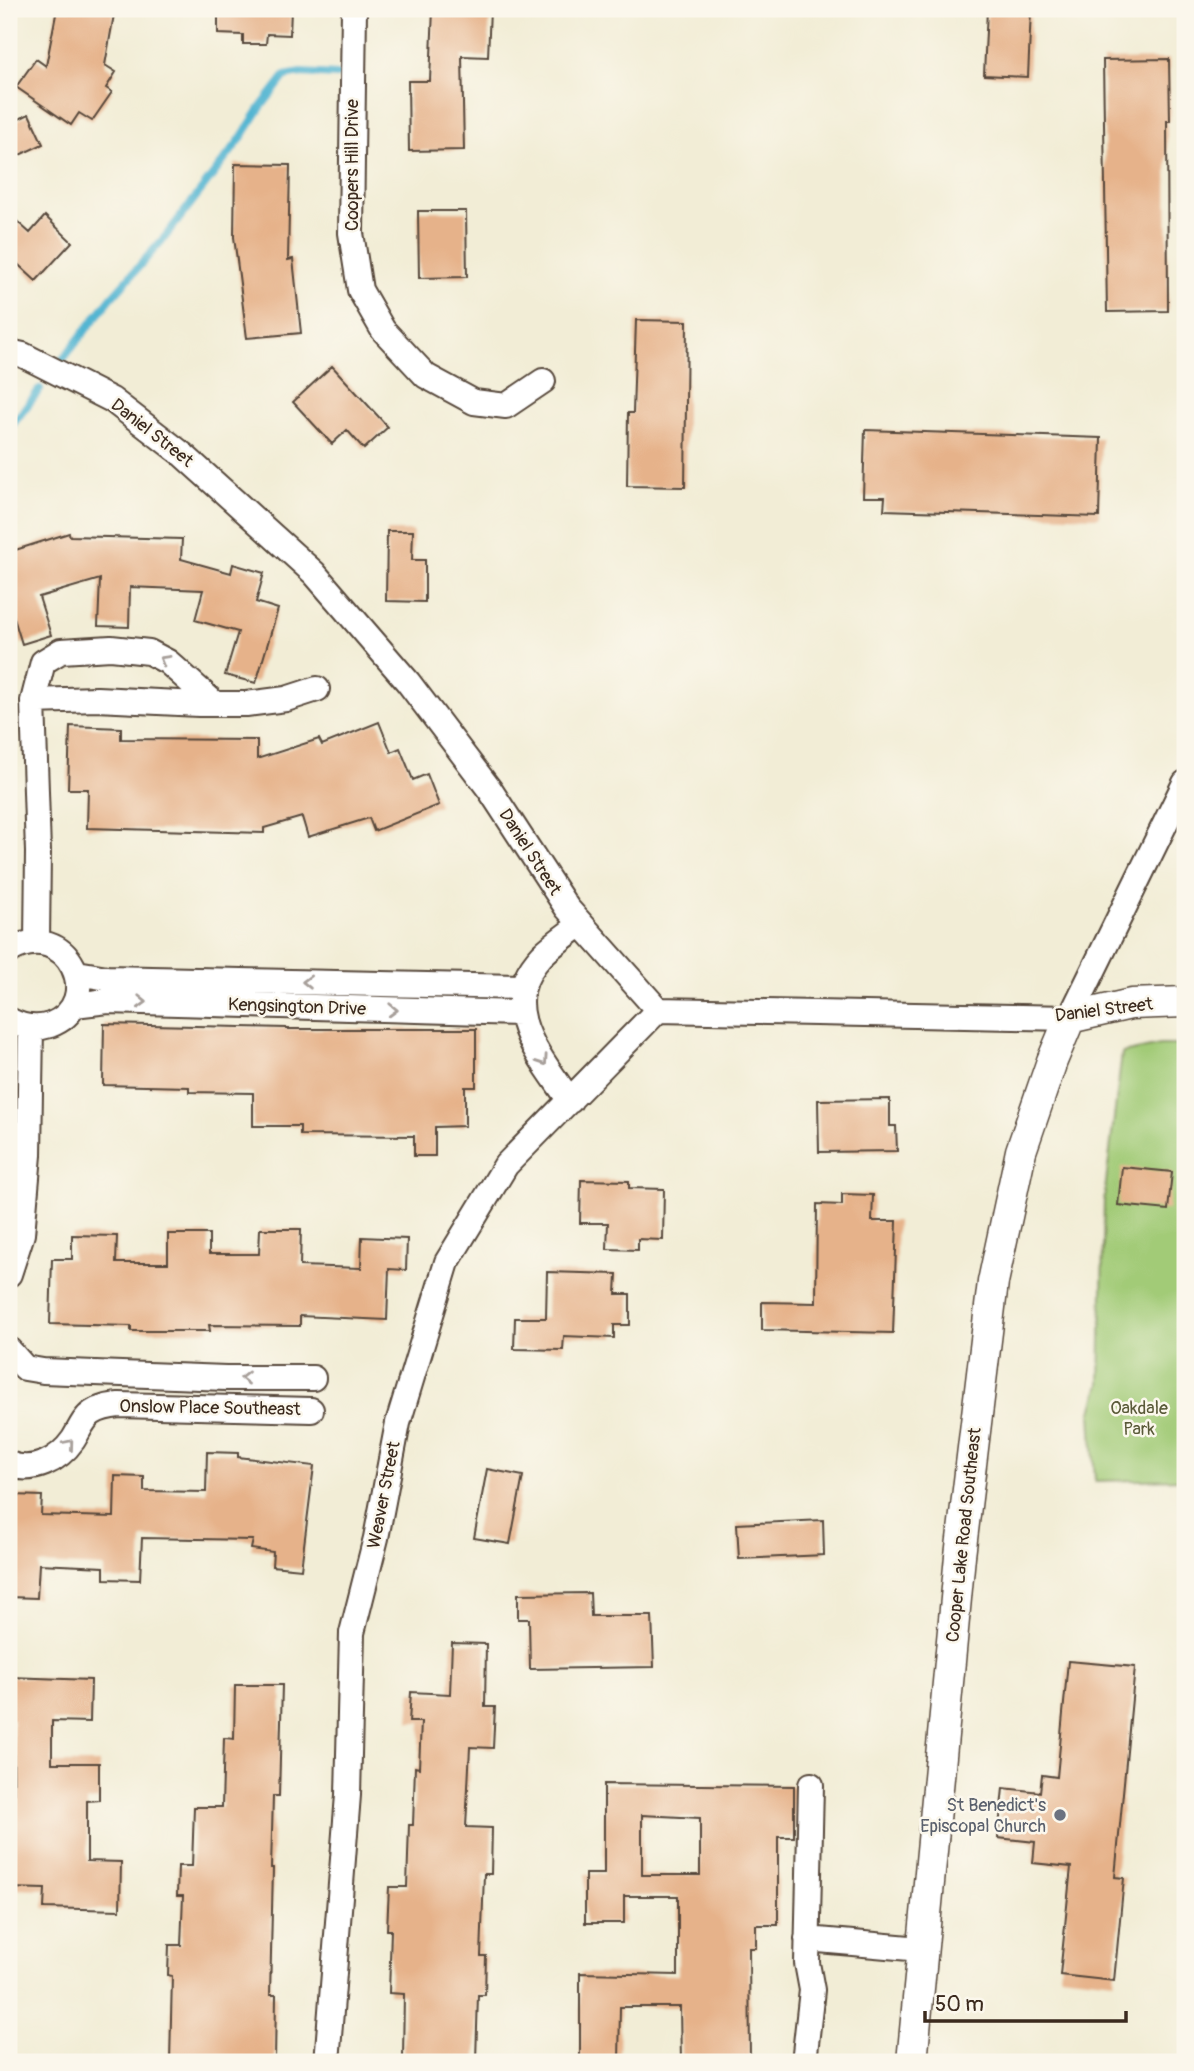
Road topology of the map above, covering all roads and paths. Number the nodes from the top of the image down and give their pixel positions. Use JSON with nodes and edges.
{"nodes":[{"id":1,"x":354,"y":9,"type":"edge"},
{"id":2,"x":9,"y":352,"type":"edge"},
{"id":3,"x":543,"y":381,"type":"dead end"},
{"id":4,"x":317,"y":689,"type":"dead end"},
{"id":5,"x":33,"y":701,"type":"junction"},
{"id":6,"x":215,"y":704,"type":"junction"},
{"id":7,"x":1185,"y":783,"type":"edge"},
{"id":8,"x":581,"y":924,"type":"junction"},
{"id":9,"x":37,"y":942,"type":"junction"},
{"id":10,"x":9,"y":951,"type":"edge"},
{"id":11,"x":77,"y":973,"type":"junction"},
{"id":12,"x":522,"y":987,"type":"junction"},
{"id":13,"x":1185,"y":1002,"type":"edge"},
{"id":14,"x":74,"y":1005,"type":"junction"},
{"id":15,"x":658,"y":1010,"type":"junction"},
{"id":16,"x":520,"y":1013,"type":"junction"},
{"id":17,"x":1070,"y":1018,"type":"junction"},
{"id":18,"x":20,"y":1024,"type":"edge"},
{"id":19,"x":570,"y":1101,"type":"junction"},
{"id":20,"x":9,"y":1274,"type":"edge"},
{"id":21,"x":9,"y":1350,"type":"edge"},
{"id":22,"x":9,"y":1464,"type":"edge"},
{"id":23,"x":811,"y":1785,"type":"dead end"},
{"id":24,"x":807,"y":1939,"type":"junction"},
{"id":25,"x":921,"y":1949,"type":"junction"},
{"id":26,"x":327,"y":2062,"type":"edge"},
{"id":27,"x":803,"y":2062,"type":"edge"},
{"id":28,"x":912,"y":2062,"type":"edge"}],
"edges":[{"from":1,"to":3,"type":"street","name":"Coopers Hill Drive"},
{"from":2,"to":8,"type":"street","name":"Daniel Street"},
{"from":4,"to":6,"type":"street"},
{"from":5,"to":6,"type":"street"},
{"from":6,"to":5,"type":"street","one_way":true},
{"from":5,"to":9,"type":"street"},
{"from":7,"to":17,"type":"street"},
{"from":8,"to":12,"type":"street"},
{"from":8,"to":15,"type":"street","name":"Daniel Street"},
{"from":9,"to":10,"type":"street"},
{"from":9,"to":11,"type":"street"},
{"from":12,"to":11,"type":"street","name":"Kengsington Drive","one_way":true},
{"from":11,"to":14,"type":"street"},
{"from":12,"to":16,"type":"street"},
{"from":13,"to":17,"type":"street","name":"Daniel Street"},
{"from":14,"to":16,"type":"street","name":"Kengsington Drive","one_way":true},
{"from":14,"to":18,"type":"street"},
{"from":15,"to":17,"type":"street","name":"Daniel Street"},
{"from":15,"to":19,"type":"street","name":"Weaver Street"},
{"from":16,"to":19,"type":"street","one_way":true},
{"from":17,"to":25,"type":"street","name":"Cooper Lake Road Southeast"},
{"from":18,"to":20,"type":"street"},
{"from":19,"to":26,"type":"street","name":"Weaver Street"},
{"from":22,"to":21,"type":"street","name":"Onslow Place Southeast","one_way":true},
{"from":23,"to":24,"type":"street"},
{"from":24,"to":25,"type":"street"},
{"from":24,"to":27,"type":"street"},
{"from":25,"to":28,"type":"street","name":"Cooper Lake Road Southeast"}]}
